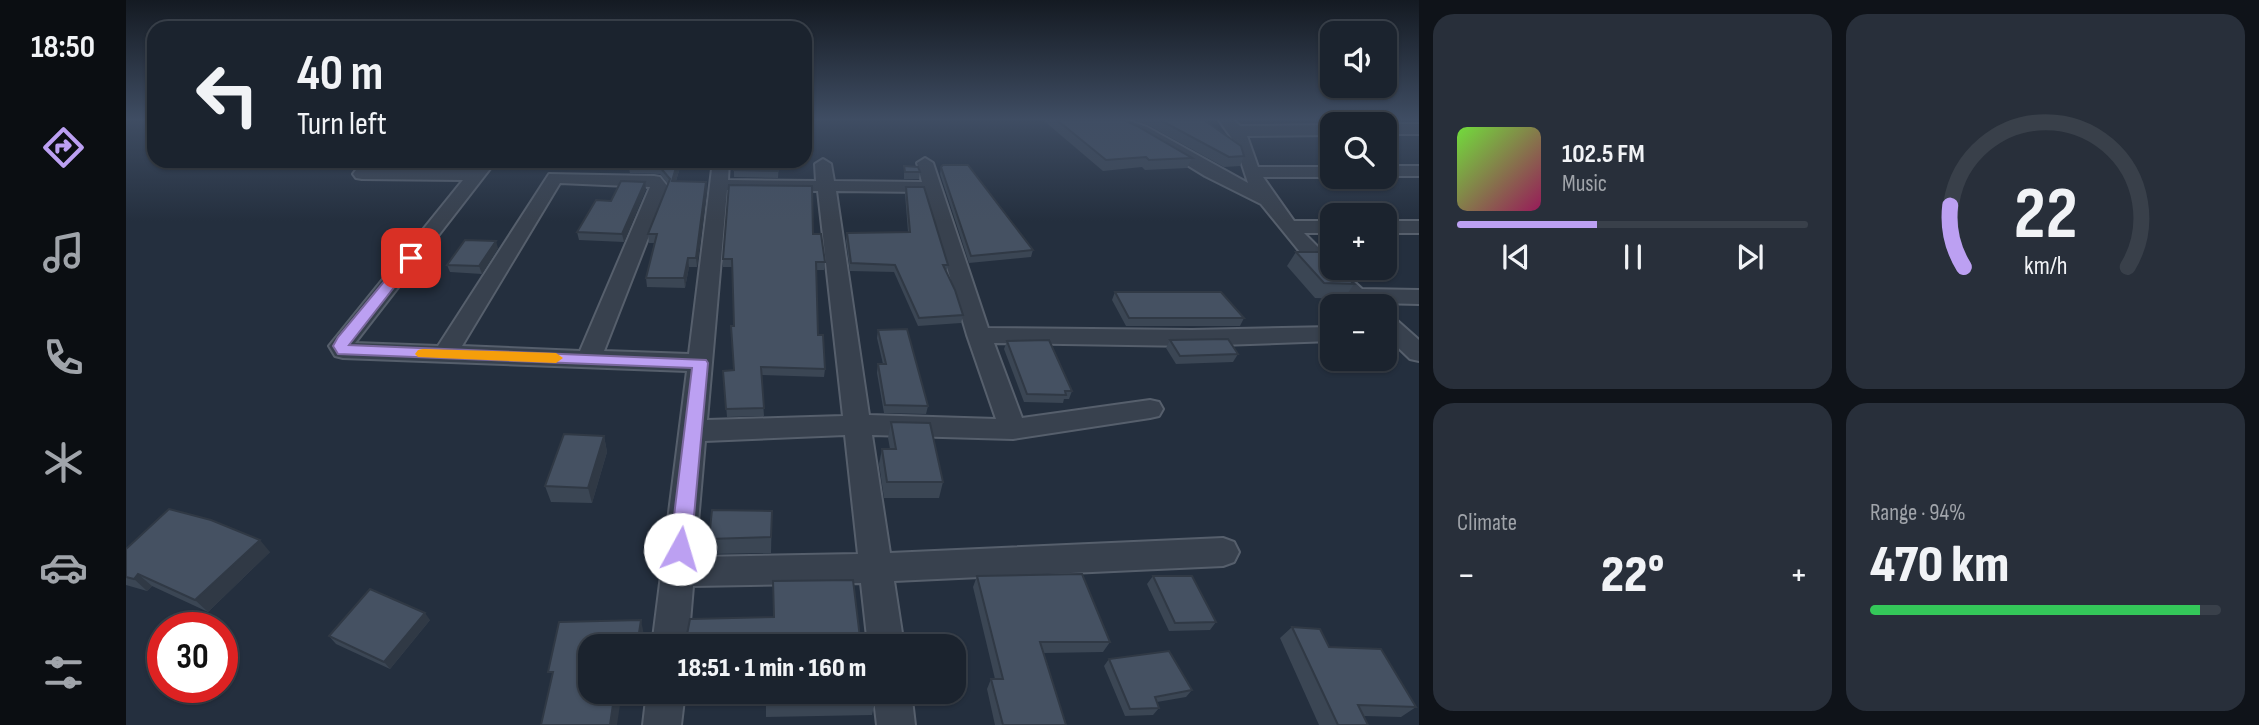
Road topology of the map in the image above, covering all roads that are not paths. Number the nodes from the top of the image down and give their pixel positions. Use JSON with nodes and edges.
{"nodes":[{"id":1,"x":1181,"y":154,"type":"edge"},
{"id":2,"x":1248,"y":154,"type":"edge"},
{"id":3,"x":925,"y":163,"type":"dead end"},
{"id":4,"x":483,"y":168,"type":"edge"},
{"id":5,"x":560,"y":170,"type":"edge"},
{"id":6,"x":1397,"y":171,"type":"edge"},
{"id":7,"x":1419,"y":171,"type":"edge"},
{"id":8,"x":1253,"y":172,"type":"junction"},
{"id":9,"x":1320,"y":172,"type":"edge"},
{"id":10,"x":720,"y":173,"type":"edge"},
{"id":11,"x":362,"y":174,"type":"dead end"},
{"id":12,"x":825,"y":175,"type":"junction"},
{"id":13,"x":933,"y":187,"type":"junction"},
{"id":14,"x":1269,"y":200,"type":"junction"},
{"id":15,"x":1291,"y":227,"type":"junction"},
{"id":16,"x":1320,"y":227,"type":"edge"},
{"id":17,"x":1397,"y":227,"type":"edge"},
{"id":18,"x":1419,"y":227,"type":"edge"},
{"id":19,"x":1355,"y":294,"type":"edge"},
{"id":20,"x":1419,"y":297,"type":"edge"},
{"id":21,"x":1397,"y":299,"type":"edge"},
{"id":22,"x":1320,"y":334,"type":"edge"},
{"id":23,"x":979,"y":335,"type":"junction"},
{"id":24,"x":1397,"y":335,"type":"edge"},
{"id":25,"x":1419,"y":352,"type":"edge"},
{"id":26,"x":445,"y":354,"type":"junction"},
{"id":27,"x":589,"y":359,"type":"junction"},
{"id":28,"x":700,"y":363,"type":"junction"},
{"id":29,"x":1150,"y":409,"type":"dead end"},
{"id":30,"x":857,"y":425,"type":"junction"},
{"id":31,"x":1013,"y":429,"type":"junction"},
{"id":32,"x":693,"y":431,"type":"junction"},
{"id":33,"x":1223,"y":552,"type":"dead end"},
{"id":34,"x":875,"y":568,"type":"junction"},
{"id":35,"x":678,"y":572,"type":"junction"},
{"id":36,"x":671,"y":634,"type":"edge"},
{"id":37,"x":884,"y":634,"type":"edge"},
{"id":38,"x":664,"y":704,"type":"edge"},
{"id":39,"x":894,"y":704,"type":"edge"},
{"id":40,"x":662,"y":725,"type":"edge"},
{"id":41,"x":896,"y":725,"type":"edge"}],
"edges":[{"from":1,"to":14,"type":"street"},
{"from":2,"to":8,"type":"street"},
{"from":3,"to":13,"type":"street"},
{"from":4,"to":11,"type":"street"},
{"from":4,"to":26,"type":"street"},
{"from":5,"to":26,"type":"street"},
{"from":5,"to":27,"type":"street"},
{"from":6,"to":7,"type":"street"},
{"from":8,"to":9,"type":"street"},
{"from":8,"to":14,"type":"street"},
{"from":10,"to":12,"type":"street"},
{"from":10,"to":28,"type":"street"},
{"from":12,"to":13,"type":"street"},
{"from":12,"to":30,"type":"street"},
{"from":13,"to":23,"type":"street"},
{"from":14,"to":15,"type":"street"},
{"from":15,"to":16,"type":"street"},
{"from":15,"to":19,"type":"street"},
{"from":17,"to":18,"type":"street"},
{"from":20,"to":21,"type":"street"},
{"from":22,"to":23,"type":"street"},
{"from":23,"to":31,"type":"street"},
{"from":24,"to":25,"type":"street"},
{"from":26,"to":27,"type":"street"},
{"from":27,"to":28,"type":"street"},
{"from":28,"to":32,"type":"street"},
{"from":29,"to":31,"type":"street"},
{"from":30,"to":31,"type":"street"},
{"from":30,"to":32,"type":"street"},
{"from":30,"to":34,"type":"street"},
{"from":32,"to":35,"type":"street"},
{"from":33,"to":34,"type":"street"},
{"from":34,"to":35,"type":"street"},
{"from":34,"to":37,"type":"street"},
{"from":35,"to":36,"type":"street"},
{"from":38,"to":40,"type":"street"},
{"from":39,"to":41,"type":"street"}]}
